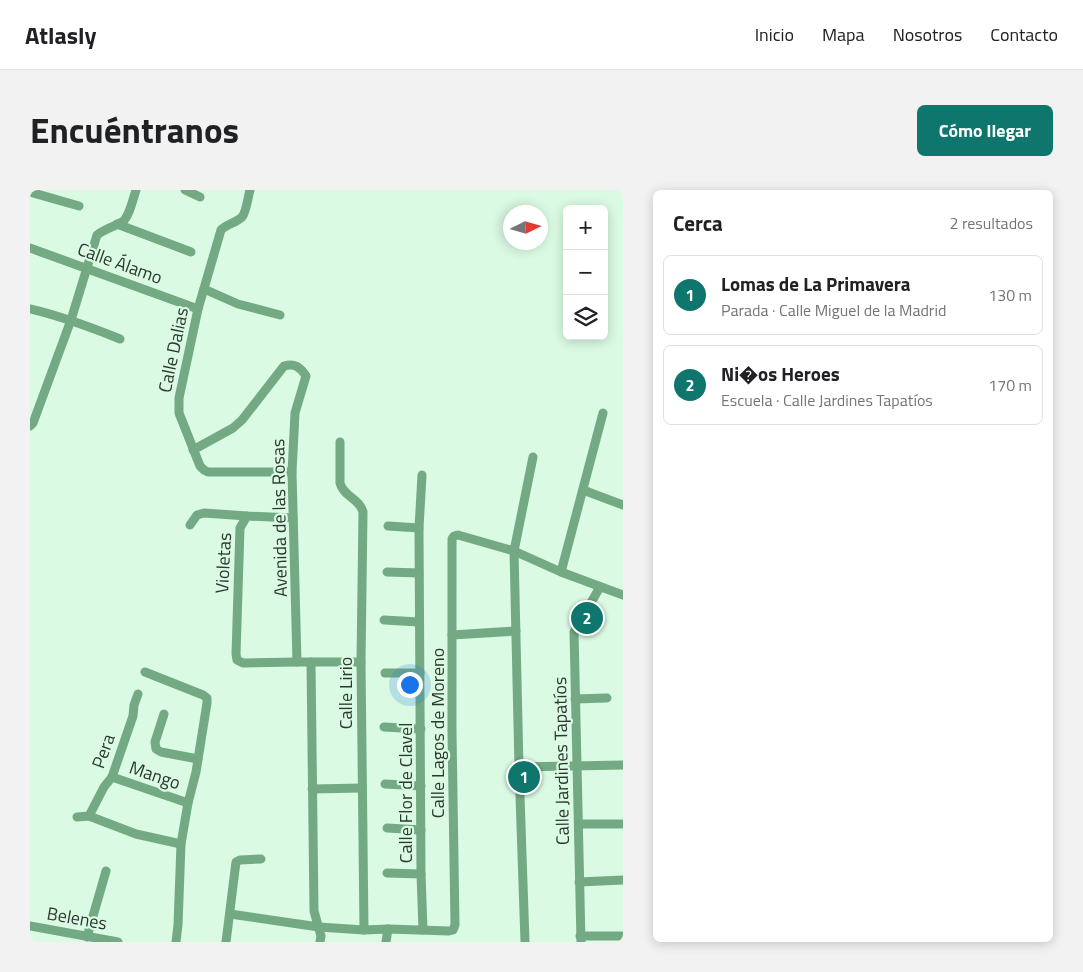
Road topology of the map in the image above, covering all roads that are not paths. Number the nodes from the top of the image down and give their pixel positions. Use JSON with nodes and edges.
{"nodes":[{"id":1,"x":136,"y":190,"type":"edge"},
{"id":2,"x":185,"y":190,"type":"edge"},
{"id":3,"x":250,"y":190,"type":"edge"},
{"id":4,"x":30,"y":192,"type":"edge"},
{"id":5,"x":200,"y":197,"type":"dead end"},
{"id":6,"x":79,"y":206,"type":"dead end"},
{"id":7,"x":117,"y":224,"type":"junction"},
{"id":8,"x":30,"y":248,"type":"edge"},
{"id":9,"x":191,"y":252,"type":"dead end"},
{"id":10,"x":87,"y":268,"type":"junction"},
{"id":11,"x":204,"y":289,"type":"junction"},
{"id":12,"x":30,"y":309,"type":"edge"},
{"id":13,"x":198,"y":309,"type":"junction"},
{"id":14,"x":280,"y":315,"type":"dead end"},
{"id":15,"x":71,"y":320,"type":"junction"},
{"id":16,"x":120,"y":339,"type":"dead end"},
{"id":17,"x":603,"y":413,"type":"dead end"},
{"id":18,"x":30,"y":426,"type":"edge"},
{"id":19,"x":340,"y":442,"type":"dead end"},
{"id":20,"x":193,"y":450,"type":"junction"},
{"id":21,"x":533,"y":457,"type":"dead end"},
{"id":22,"x":292,"y":472,"type":"junction"},
{"id":23,"x":422,"y":475,"type":"dead end"},
{"id":24,"x":583,"y":490,"type":"junction"},
{"id":25,"x":623,"y":505,"type":"edge"},
{"id":26,"x":247,"y":516,"type":"junction"},
{"id":27,"x":293,"y":518,"type":"junction"},
{"id":28,"x":190,"y":525,"type":"dead end"},
{"id":29,"x":388,"y":526,"type":"dead end"},
{"id":30,"x":418,"y":528,"type":"junction"},
{"id":31,"x":514,"y":551,"type":"junction"},
{"id":32,"x":386,"y":572,"type":"dead end"},
{"id":33,"x":561,"y":572,"type":"junction"},
{"id":34,"x":419,"y":573,"type":"junction"},
{"id":35,"x":600,"y":587,"type":"junction"},
{"id":36,"x":623,"y":595,"type":"edge"},
{"id":37,"x":384,"y":620,"type":"dead end"},
{"id":38,"x":419,"y":622,"type":"junction"},
{"id":39,"x":516,"y":631,"type":"junction"},
{"id":40,"x":452,"y":635,"type":"junction"},
{"id":41,"x":297,"y":662,"type":"junction"},
{"id":42,"x":311,"y":662,"type":"junction"},
{"id":43,"x":361,"y":662,"type":"junction"},
{"id":44,"x":144,"y":672,"type":"dead end"},
{"id":45,"x":385,"y":673,"type":"dead end"},
{"id":46,"x":420,"y":673,"type":"junction"},
{"id":47,"x":138,"y":694,"type":"dead end"},
{"id":48,"x":607,"y":698,"type":"dead end"},
{"id":49,"x":576,"y":699,"type":"junction"},
{"id":50,"x":164,"y":714,"type":"dead end"},
{"id":51,"x":384,"y":727,"type":"dead end"},
{"id":52,"x":421,"y":728,"type":"junction"},
{"id":53,"x":198,"y":759,"type":"junction"},
{"id":54,"x":577,"y":766,"type":"junction"},
{"id":55,"x":623,"y":766,"type":"edge"},
{"id":56,"x":519,"y":767,"type":"junction"},
{"id":57,"x":112,"y":778,"type":"junction"},
{"id":58,"x":385,"y":784,"type":"dead end"},
{"id":59,"x":421,"y":786,"type":"junction"},
{"id":60,"x":362,"y":788,"type":"junction"},
{"id":61,"x":312,"y":789,"type":"junction"},
{"id":62,"x":188,"y":803,"type":"junction"},
{"id":63,"x":89,"y":816,"type":"junction"},
{"id":64,"x":77,"y":817,"type":"dead end"},
{"id":65,"x":579,"y":824,"type":"junction"},
{"id":66,"x":623,"y":824,"type":"edge"},
{"id":67,"x":387,"y":828,"type":"dead end"},
{"id":68,"x":421,"y":830,"type":"junction"},
{"id":69,"x":181,"y":844,"type":"junction"},
{"id":70,"x":261,"y":859,"type":"dead end"},
{"id":71,"x":106,"y":871,"type":"dead end"},
{"id":72,"x":387,"y":873,"type":"dead end"},
{"id":73,"x":421,"y":874,"type":"junction"},
{"id":74,"x":623,"y":880,"type":"edge"},
{"id":75,"x":580,"y":882,"type":"junction"},
{"id":76,"x":230,"y":914,"type":"junction"},
{"id":77,"x":30,"y":926,"type":"edge"},
{"id":78,"x":319,"y":927,"type":"junction"},
{"id":79,"x":388,"y":929,"type":"junction"},
{"id":80,"x":364,"y":930,"type":"junction"},
{"id":81,"x":423,"y":930,"type":"junction"},
{"id":82,"x":623,"y":936,"type":"edge"},
{"id":83,"x":87,"y":937,"type":"junction"},
{"id":84,"x":581,"y":939,"type":"edge"},
{"id":85,"x":118,"y":942,"type":"edge"},
{"id":86,"x":176,"y":942,"type":"edge"},
{"id":87,"x":226,"y":942,"type":"edge"},
{"id":88,"x":320,"y":942,"type":"edge"},
{"id":89,"x":386,"y":942,"type":"edge"},
{"id":90,"x":526,"y":942,"type":"edge"}],
"edges":[{"from":1,"to":7,"type":"street"},
{"from":2,"to":5,"type":"street"},
{"from":3,"to":11,"type":"street","name":"Calle Dalias"},
{"from":4,"to":6,"type":"street"},
{"from":7,"to":9,"type":"street"},
{"from":7,"to":10,"type":"street"},
{"from":8,"to":10,"type":"street","name":"Calle Álamo"},
{"from":10,"to":13,"type":"street","name":"Calle Álamo"},
{"from":10,"to":15,"type":"street"},
{"from":11,"to":13,"type":"street","name":"Calle Dalias"},
{"from":11,"to":14,"type":"street"},
{"from":12,"to":15,"type":"street"},
{"from":13,"to":20,"type":"street","name":"Calle Dalias"},
{"from":15,"to":16,"type":"street"},
{"from":15,"to":18,"type":"street"},
{"from":17,"to":24,"type":"street"},
{"from":19,"to":43,"type":"street","name":"Calle Lirio"},
{"from":20,"to":22,"type":"street","name":"Calle Dalias"},
{"from":20,"to":22,"type":"street","name":"Avenida de las Rosas"},
{"from":21,"to":31,"type":"street"},
{"from":22,"to":27,"type":"street","name":"Avenida de las Rosas"},
{"from":23,"to":30,"type":"street","name":"Calle Flor de Clavel"},
{"from":24,"to":25,"type":"street"},
{"from":24,"to":33,"type":"street"},
{"from":26,"to":27,"type":"street","name":"Violetas"},
{"from":26,"to":28,"type":"street"},
{"from":26,"to":41,"type":"street","name":"Violetas"},
{"from":27,"to":41,"type":"street","name":"Avenida de las Rosas"},
{"from":29,"to":30,"type":"street"},
{"from":30,"to":34,"type":"street","name":"Calle Flor de Clavel"},
{"from":31,"to":33,"type":"street"},
{"from":31,"to":39,"type":"street"},
{"from":31,"to":40,"type":"street","name":"Calle Lagos de Moreno"},
{"from":32,"to":34,"type":"street"},
{"from":33,"to":35,"type":"street"},
{"from":34,"to":38,"type":"street","name":"Calle Flor de Clavel"},
{"from":35,"to":36,"type":"street"},
{"from":35,"to":49,"type":"street","name":"Calle Jardines Tapatíos"},
{"from":37,"to":38,"type":"street"},
{"from":38,"to":46,"type":"street","name":"Calle Flor de Clavel"},
{"from":39,"to":40,"type":"street"},
{"from":39,"to":56,"type":"street"},
{"from":40,"to":81,"type":"street","name":"Calle Lagos de Moreno"},
{"from":41,"to":42,"type":"street"},
{"from":42,"to":43,"type":"street"},
{"from":42,"to":61,"type":"street"},
{"from":43,"to":60,"type":"street","name":"Calle Lirio"},
{"from":44,"to":53,"type":"street"},
{"from":45,"to":46,"type":"street"},
{"from":46,"to":52,"type":"street","name":"Calle Flor de Clavel"},
{"from":47,"to":57,"type":"street","name":"Pera"},
{"from":48,"to":49,"type":"street"},
{"from":49,"to":54,"type":"street","name":"Calle Jardines Tapatíos"},
{"from":50,"to":53,"type":"street"},
{"from":51,"to":52,"type":"street"},
{"from":52,"to":59,"type":"street","name":"Calle Flor de Clavel"},
{"from":53,"to":62,"type":"street"},
{"from":54,"to":55,"type":"street"},
{"from":54,"to":56,"type":"street"},
{"from":54,"to":65,"type":"street","name":"Calle Jardines Tapatíos"},
{"from":56,"to":90,"type":"street"},
{"from":57,"to":62,"type":"street","name":"Mango"},
{"from":57,"to":63,"type":"street","name":"Pera"},
{"from":58,"to":59,"type":"street"},
{"from":59,"to":68,"type":"street","name":"Calle Flor de Clavel"},
{"from":60,"to":61,"type":"street"},
{"from":60,"to":80,"type":"street","name":"Calle Lirio"},
{"from":61,"to":78,"type":"street"},
{"from":62,"to":69,"type":"street"},
{"from":63,"to":64,"type":"street"},
{"from":63,"to":69,"type":"street"},
{"from":65,"to":66,"type":"street"},
{"from":65,"to":75,"type":"street","name":"Calle Jardines Tapatíos"},
{"from":67,"to":68,"type":"street"},
{"from":68,"to":73,"type":"street","name":"Calle Flor de Clavel"},
{"from":69,"to":86,"type":"street"},
{"from":70,"to":76,"type":"street"},
{"from":71,"to":83,"type":"street"},
{"from":72,"to":73,"type":"street"},
{"from":73,"to":81,"type":"street","name":"Calle Flor de Clavel"},
{"from":74,"to":75,"type":"street"},
{"from":75,"to":84,"type":"street","name":"Calle Jardines Tapatíos"},
{"from":76,"to":78,"type":"street"},
{"from":76,"to":87,"type":"street"},
{"from":77,"to":83,"type":"street","name":"Belenes"},
{"from":78,"to":80,"type":"street"},
{"from":78,"to":88,"type":"street"},
{"from":79,"to":80,"type":"street"},
{"from":79,"to":81,"type":"street"},
{"from":79,"to":89,"type":"street"},
{"from":82,"to":84,"type":"street"},
{"from":83,"to":85,"type":"street","name":"Belenes"}]}
